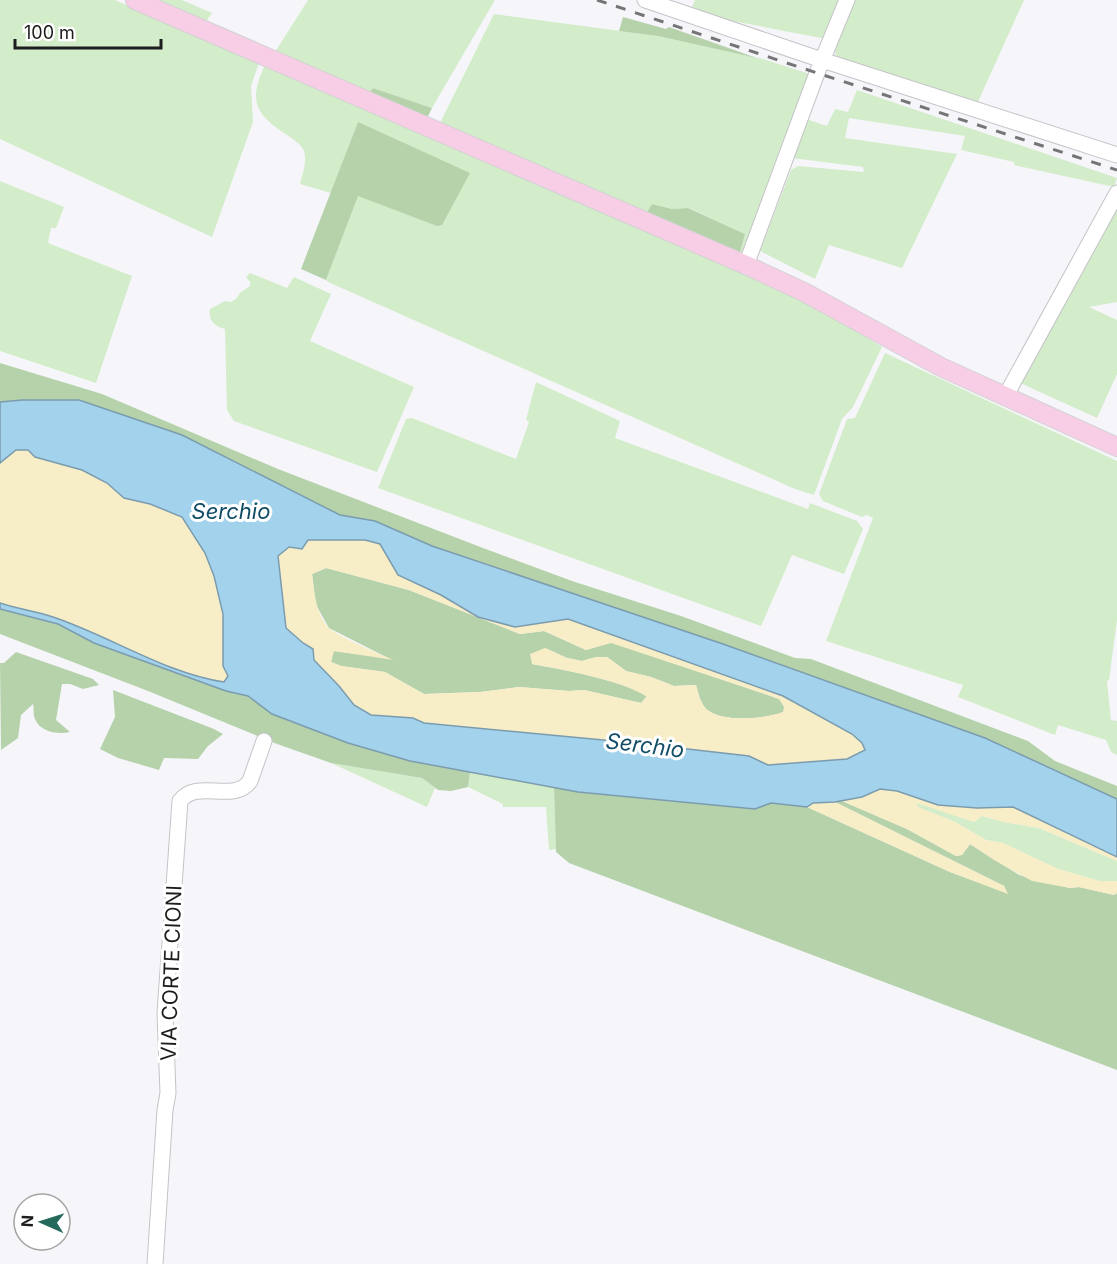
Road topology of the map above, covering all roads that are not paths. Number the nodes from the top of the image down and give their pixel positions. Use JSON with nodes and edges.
{"nodes":[{"id":1,"x":135,"y":0,"type":"edge"},
{"id":2,"x":645,"y":0,"type":"edge"},
{"id":3,"x":847,"y":0,"type":"edge"},
{"id":4,"x":822,"y":60,"type":"junction"},
{"id":5,"x":1117,"y":155,"type":"edge"},
{"id":6,"x":1117,"y":193,"type":"edge"},
{"id":7,"x":746,"y":266,"type":"junction"},
{"id":8,"x":1005,"y":397,"type":"junction"},
{"id":9,"x":1117,"y":447,"type":"edge"},
{"id":10,"x":264,"y":741,"type":"dead end"},
{"id":11,"x":155,"y":1264,"type":"edge"}],
"edges":[{"from":1,"to":7,"type":"main road"},
{"from":2,"to":4,"type":"street"},
{"from":3,"to":4,"type":"street"},
{"from":4,"to":5,"type":"street"},
{"from":4,"to":7,"type":"street"},
{"from":6,"to":8,"type":"street"},
{"from":7,"to":8,"type":"main road"},
{"from":8,"to":9,"type":"main road"},
{"from":10,"to":11,"type":"street","name":"VIA CORTE CIONI"}]}
